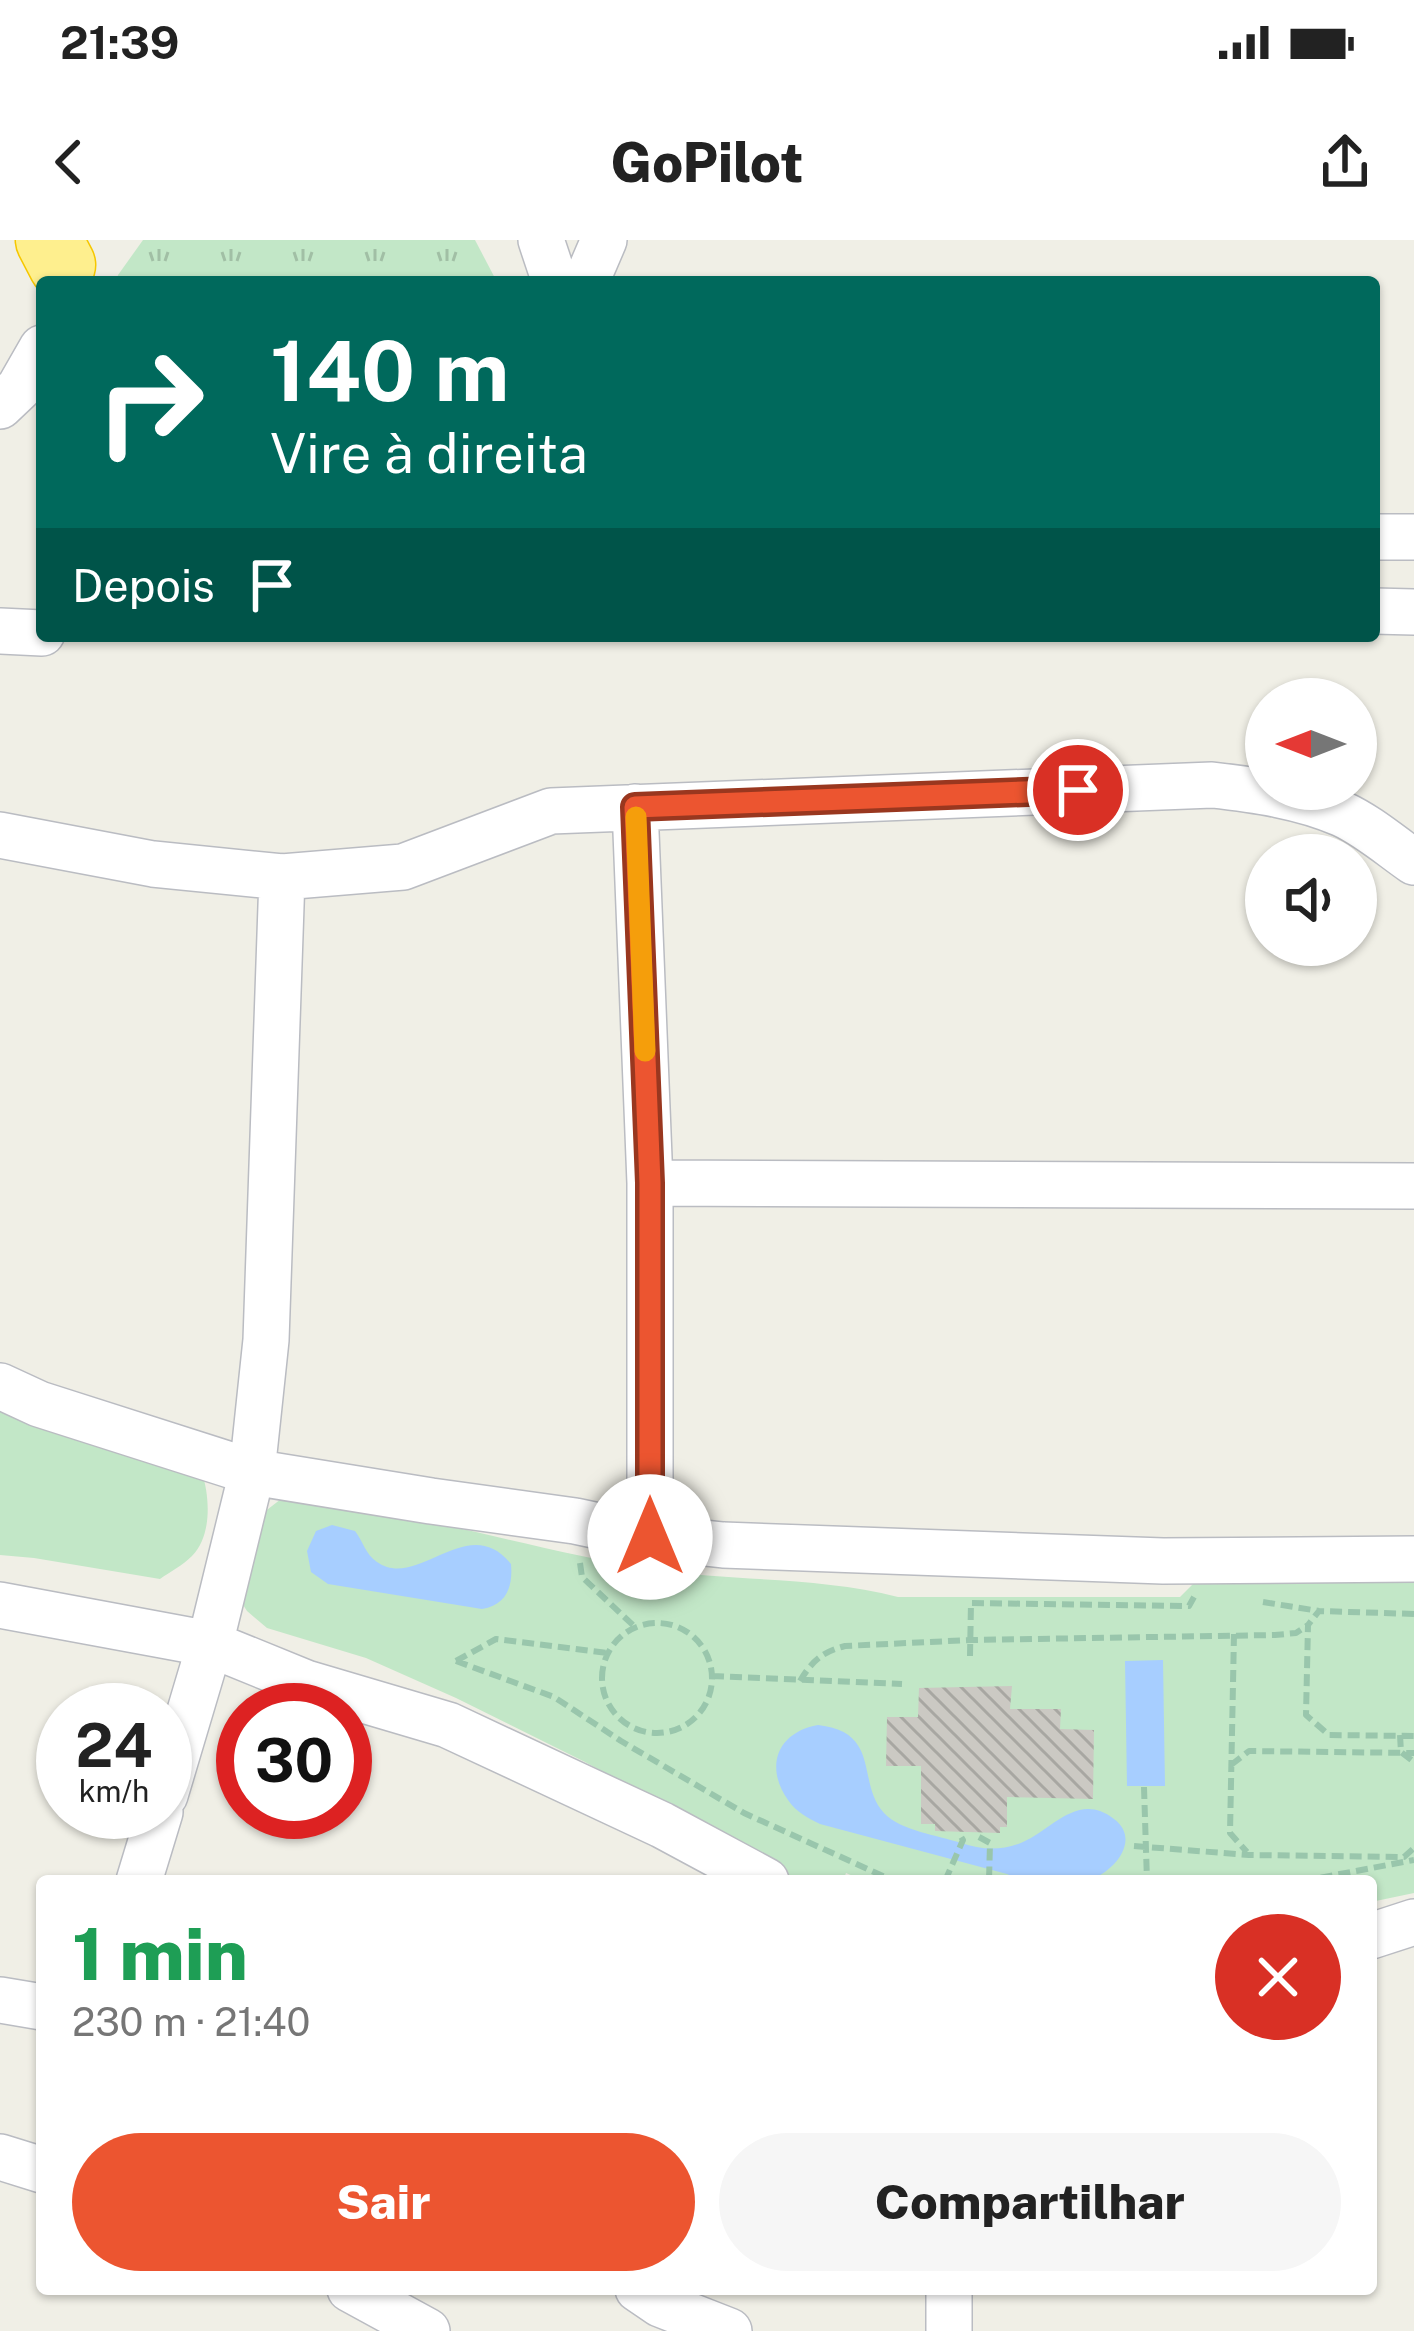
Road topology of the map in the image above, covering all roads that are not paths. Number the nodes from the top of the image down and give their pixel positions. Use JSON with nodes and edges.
{"nodes":[{"id":1,"x":541,"y":240,"type":"edge"},
{"id":2,"x":604,"y":240,"type":"edge"},
{"id":3,"x":553,"y":276,"type":"edge"},
{"id":4,"x":589,"y":276,"type":"edge"},
{"id":5,"x":36,"y":358,"type":"edge"},
{"id":6,"x":0,"y":406,"type":"edge"},
{"id":7,"x":1380,"y":537,"type":"edge"},
{"id":8,"x":1414,"y":537,"type":"edge"},
{"id":9,"x":1380,"y":611,"type":"edge"},
{"id":10,"x":1414,"y":612,"type":"edge"},
{"id":11,"x":0,"y":631,"type":"edge"},
{"id":12,"x":36,"y":633,"type":"edge"},
{"id":13,"x":635,"y":807,"type":"junction"},
{"id":14,"x":0,"y":835,"type":"edge"},
{"id":15,"x":1414,"y":862,"type":"edge"},
{"id":16,"x":282,"y":877,"type":"junction"},
{"id":17,"x":650,"y":1183,"type":"junction"},
{"id":18,"x":1414,"y":1186,"type":"edge"},
{"id":19,"x":0,"y":1386,"type":"edge"},
{"id":20,"x":252,"y":1472,"type":"junction"},
{"id":21,"x":650,"y":1537,"type":"junction"},
{"id":22,"x":1414,"y":1559,"type":"edge"},
{"id":23,"x":0,"y":1605,"type":"edge"},
{"id":24,"x":210,"y":1644,"type":"junction"},
{"id":25,"x":192,"y":1705,"type":"edge"},
{"id":26,"x":152,"y":1839,"type":"edge"},
{"id":27,"x":141,"y":1875,"type":"edge"},
{"id":28,"x":755,"y":1875,"type":"edge"},
{"id":29,"x":1414,"y":1922,"type":"edge"},
{"id":30,"x":1377,"y":1934,"type":"edge"},
{"id":31,"x":0,"y":2000,"type":"edge"},
{"id":32,"x":36,"y":2006,"type":"edge"},
{"id":33,"x":0,"y":2157,"type":"edge"},
{"id":34,"x":36,"y":2168,"type":"edge"},
{"id":35,"x":361,"y":2295,"type":"edge"},
{"id":36,"x":647,"y":2295,"type":"edge"},
{"id":37,"x":949,"y":2295,"type":"edge"},
{"id":38,"x":427,"y":2331,"type":"edge"},
{"id":39,"x":729,"y":2331,"type":"edge"},
{"id":40,"x":949,"y":2331,"type":"edge"}],
"edges":[{"from":1,"to":3,"type":"street"},
{"from":2,"to":4,"type":"street"},
{"from":5,"to":6,"type":"street"},
{"from":7,"to":8,"type":"street"},
{"from":9,"to":10,"type":"street"},
{"from":11,"to":12,"type":"street"},
{"from":13,"to":15,"type":"street"},
{"from":13,"to":16,"type":"street"},
{"from":13,"to":17,"type":"street"},
{"from":14,"to":16,"type":"street"},
{"from":16,"to":20,"type":"street"},
{"from":17,"to":18,"type":"street"},
{"from":17,"to":21,"type":"street"},
{"from":19,"to":20,"type":"street"},
{"from":20,"to":21,"type":"street"},
{"from":20,"to":24,"type":"street"},
{"from":21,"to":22,"type":"street"},
{"from":23,"to":24,"type":"street"},
{"from":24,"to":25,"type":"street"},
{"from":24,"to":28,"type":"street"},
{"from":26,"to":27,"type":"street"},
{"from":29,"to":30,"type":"street"},
{"from":31,"to":32,"type":"street"},
{"from":33,"to":34,"type":"street"},
{"from":35,"to":38,"type":"street"},
{"from":36,"to":39,"type":"street"},
{"from":37,"to":40,"type":"street"}]}
